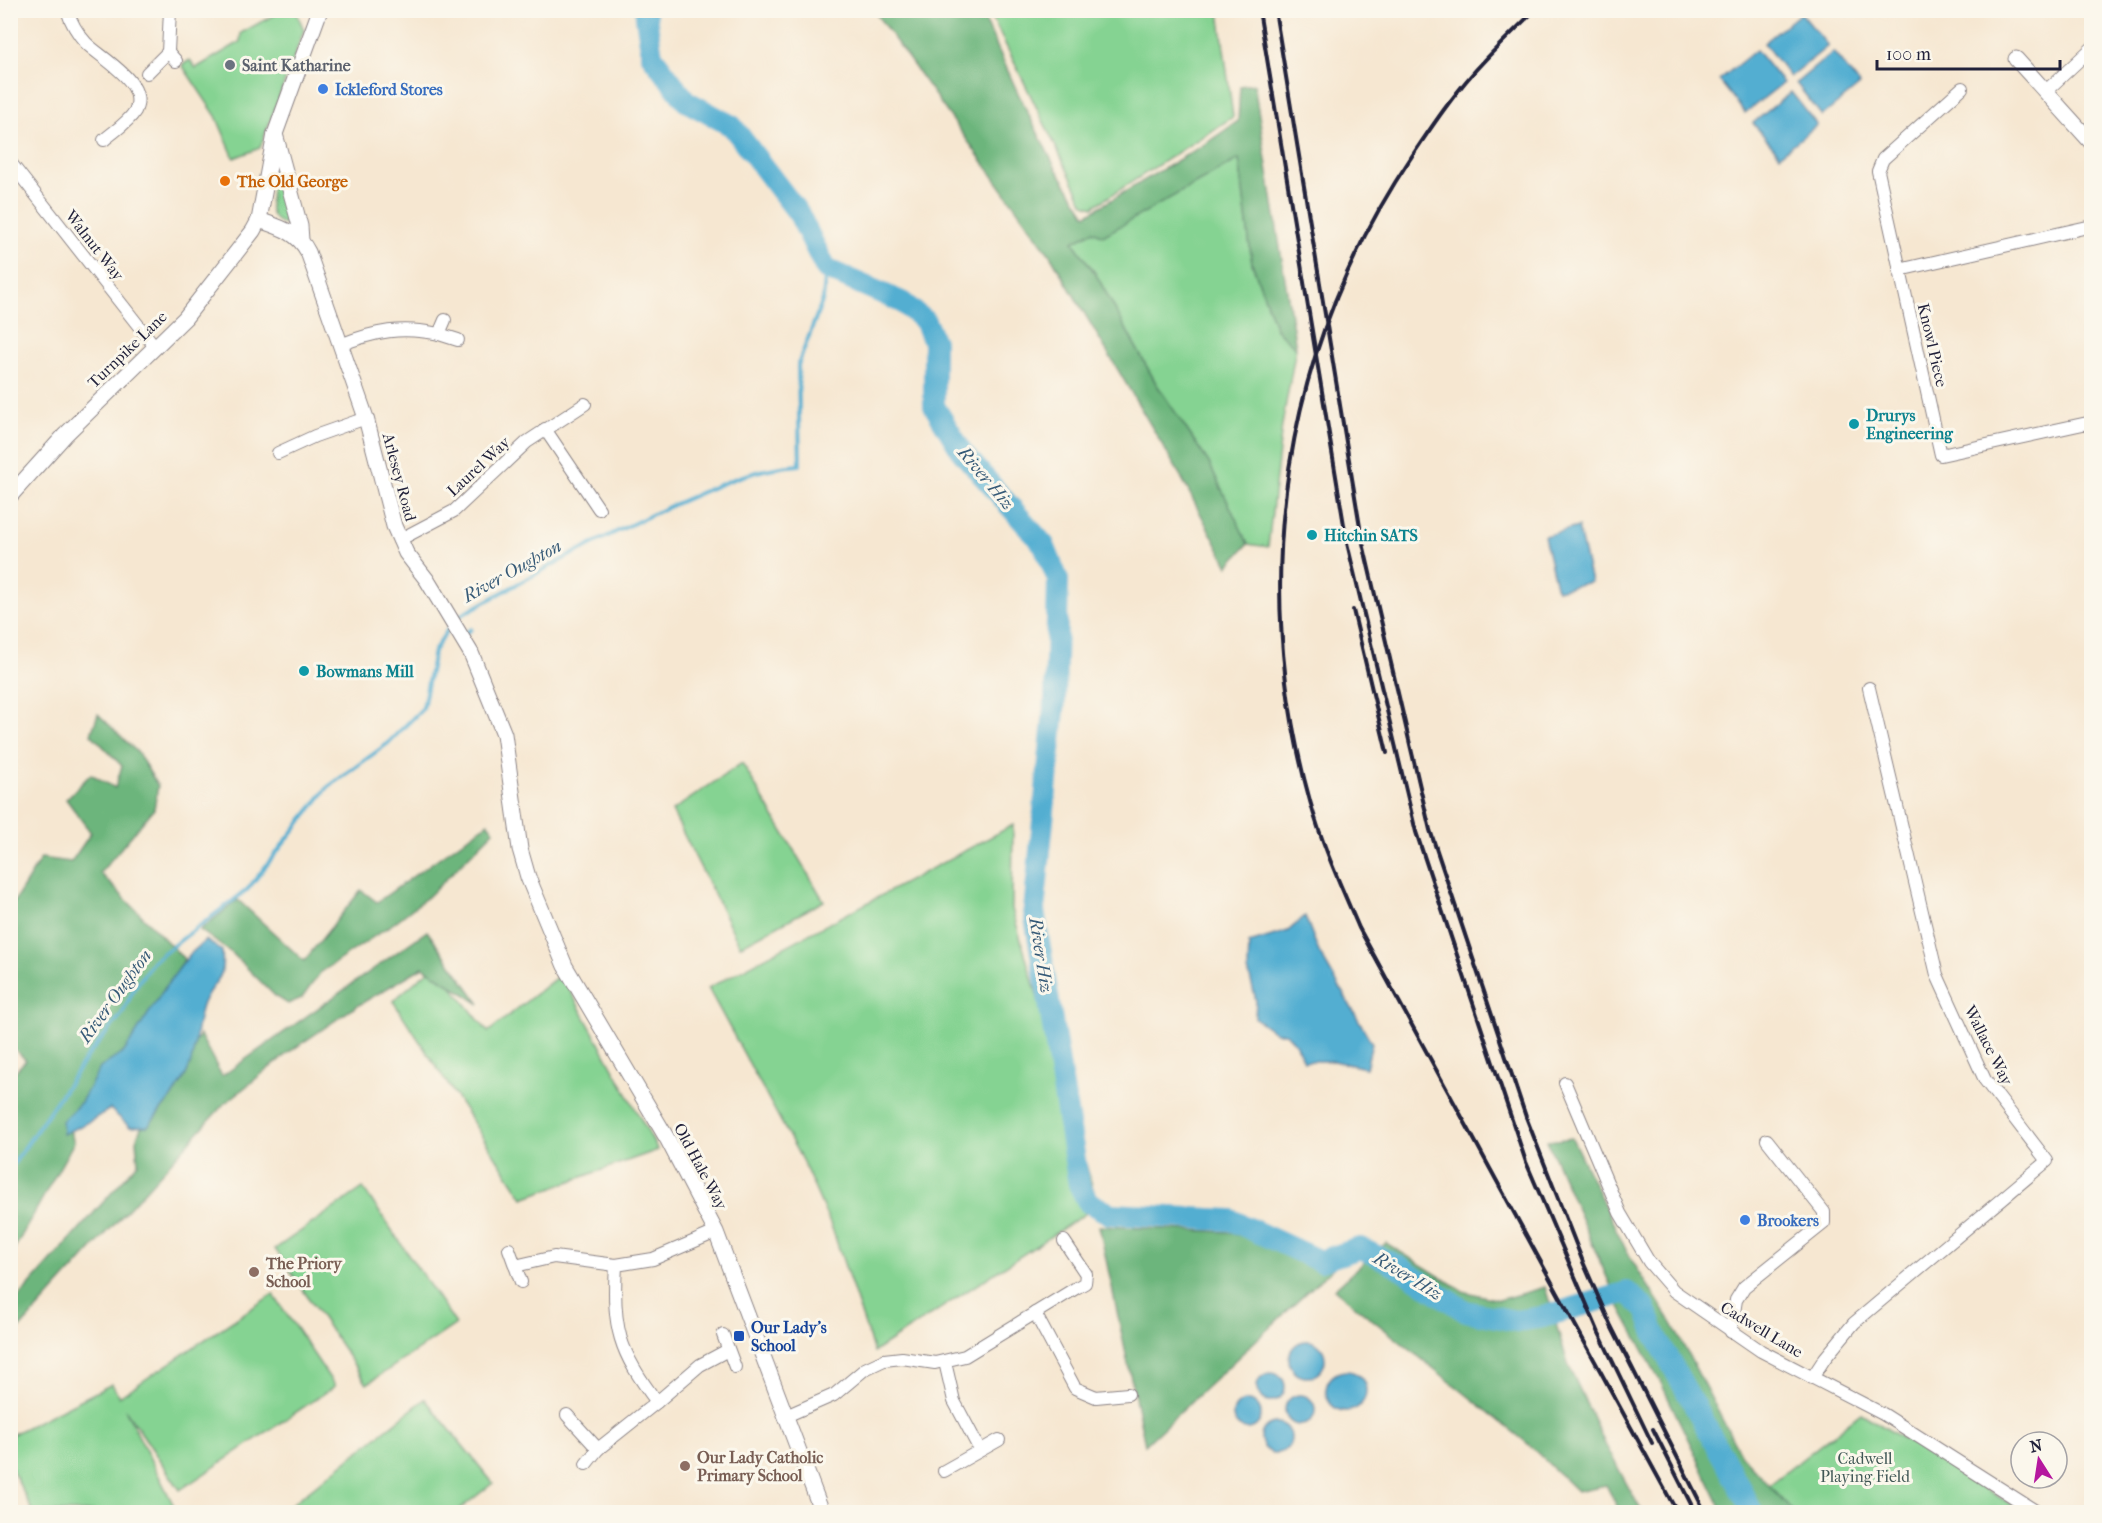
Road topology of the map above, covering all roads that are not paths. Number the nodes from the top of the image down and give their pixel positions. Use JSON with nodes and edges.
{"nodes":[{"id":1,"x":67,"y":10,"type":"edge"},
{"id":2,"x":170,"y":10,"type":"edge"},
{"id":3,"x":320,"y":10,"type":"edge"},
{"id":4,"x":2091,"y":48,"type":"edge"},
{"id":5,"x":2016,"y":58,"type":"dead end"},
{"id":6,"x":147,"y":73,"type":"dead end"},
{"id":7,"x":1962,"y":88,"type":"dead end"},
{"id":8,"x":2046,"y":91,"type":"junction"},
{"id":9,"x":275,"y":134,"type":"junction"},
{"id":10,"x":104,"y":140,"type":"dead end"},
{"id":11,"x":2091,"y":143,"type":"edge"},
{"id":12,"x":10,"y":162,"type":"edge"},
{"id":13,"x":259,"y":220,"type":"junction"},
{"id":14,"x":2091,"y":226,"type":"edge"},
{"id":15,"x":300,"y":240,"type":"junction"},
{"id":16,"x":1899,"y":270,"type":"junction"},
{"id":17,"x":445,"y":320,"type":"dead end"},
{"id":18,"x":439,"y":334,"type":"junction"},
{"id":19,"x":458,"y":340,"type":"dead end"},
{"id":20,"x":340,"y":345,"type":"junction"},
{"id":21,"x":156,"y":348,"type":"junction"},
{"id":22,"x":585,"y":404,"type":"dead end"},
{"id":23,"x":366,"y":418,"type":"junction"},
{"id":24,"x":2091,"y":422,"type":"edge"},
{"id":25,"x":545,"y":429,"type":"junction"},
{"id":26,"x":278,"y":453,"type":"dead end"},
{"id":27,"x":10,"y":496,"type":"edge"},
{"id":28,"x":599,"y":509,"type":"dead end"},
{"id":29,"x":399,"y":540,"type":"junction"},
{"id":30,"x":1869,"y":688,"type":"dead end"},
{"id":31,"x":520,"y":849,"type":"joint"},
{"id":32,"x":1565,"y":1083,"type":"dead end"},
{"id":33,"x":1767,"y":1140,"type":"dead end"},
{"id":34,"x":716,"y":1232,"type":"junction"},
{"id":35,"x":1065,"y":1241,"type":"dead end"},
{"id":36,"x":509,"y":1249,"type":"dead end"},
{"id":37,"x":616,"y":1264,"type":"junction"},
{"id":38,"x":515,"y":1266,"type":"junction"},
{"id":39,"x":520,"y":1282,"type":"dead end"},
{"id":40,"x":1035,"y":1313,"type":"junction"},
{"id":41,"x":1731,"y":1332,"type":"junction"},
{"id":42,"x":723,"y":1335,"type":"dead end"},
{"id":43,"x":728,"y":1350,"type":"junction"},
{"id":44,"x":945,"y":1362,"type":"junction"},
{"id":45,"x":735,"y":1368,"type":"dead end"},
{"id":46,"x":1812,"y":1378,"type":"junction"},
{"id":47,"x":1128,"y":1394,"type":"dead end"},
{"id":48,"x":657,"y":1402,"type":"junction"},
{"id":49,"x":567,"y":1415,"type":"dead end"},
{"id":50,"x":786,"y":1416,"type":"junction"},
{"id":51,"x":999,"y":1440,"type":"dead end"},
{"id":52,"x":598,"y":1449,"type":"junction"},
{"id":53,"x":980,"y":1450,"type":"junction"},
{"id":54,"x":586,"y":1464,"type":"dead end"},
{"id":55,"x":944,"y":1471,"type":"dead end"},
{"id":56,"x":822,"y":1512,"type":"edge"},
{"id":57,"x":2037,"y":1512,"type":"edge"}],
"edges":[{"from":1,"to":10,"type":"street"},
{"from":2,"to":6,"type":"street"},
{"from":3,"to":9,"type":"street"},
{"from":4,"to":8,"type":"street"},
{"from":5,"to":8,"type":"street"},
{"from":7,"to":16,"type":"street","name":"Knowl Piece"},
{"from":8,"to":11,"type":"street"},
{"from":9,"to":13,"type":"street"},
{"from":9,"to":15,"type":"street","name":"Arlesey Road"},
{"from":12,"to":21,"type":"street","name":"Walnut Way"},
{"from":13,"to":15,"type":"street"},
{"from":13,"to":21,"type":"street","name":"Turnpike Lane"},
{"from":14,"to":16,"type":"street"},
{"from":15,"to":20,"type":"street","name":"Arlesey Road"},
{"from":16,"to":24,"type":"street","name":"Knowl Piece"},
{"from":17,"to":18,"type":"street"},
{"from":18,"to":19,"type":"street"},
{"from":18,"to":20,"type":"street"},
{"from":20,"to":23,"type":"street","name":"Arlesey Road"},
{"from":21,"to":27,"type":"street","name":"Turnpike Lane"},
{"from":22,"to":25,"type":"street","name":"Laurel Way"},
{"from":23,"to":26,"type":"street"},
{"from":23,"to":29,"type":"street","name":"Arlesey Road"},
{"from":25,"to":28,"type":"street"},
{"from":25,"to":29,"type":"street","name":"Laurel Way"},
{"from":29,"to":31,"type":"street","name":"Arlesey Road"},
{"from":30,"to":46,"type":"street","name":"Wallace Way"},
{"from":31,"to":34,"type":"street","name":"Old Hale Way"},
{"from":32,"to":41,"type":"street","name":"Cadwell Lane"},
{"from":33,"to":41,"type":"street"},
{"from":34,"to":37,"type":"street"},
{"from":34,"to":50,"type":"street","name":"Old Hale Way"},
{"from":35,"to":40,"type":"street"},
{"from":36,"to":38,"type":"street"},
{"from":37,"to":38,"type":"street"},
{"from":37,"to":48,"type":"street"},
{"from":38,"to":39,"type":"street"},
{"from":40,"to":44,"type":"street"},
{"from":40,"to":47,"type":"street"},
{"from":41,"to":46,"type":"street","name":"Cadwell Lane"},
{"from":42,"to":43,"type":"street"},
{"from":43,"to":45,"type":"street"},
{"from":43,"to":48,"type":"street"},
{"from":44,"to":50,"type":"street"},
{"from":44,"to":53,"type":"street"},
{"from":46,"to":57,"type":"street","name":"Cadwell Lane"},
{"from":48,"to":52,"type":"street"},
{"from":49,"to":52,"type":"street"},
{"from":50,"to":56,"type":"street","name":"Old Hale Way"},
{"from":51,"to":53,"type":"street"},
{"from":52,"to":54,"type":"street"},
{"from":53,"to":55,"type":"street"}]}
